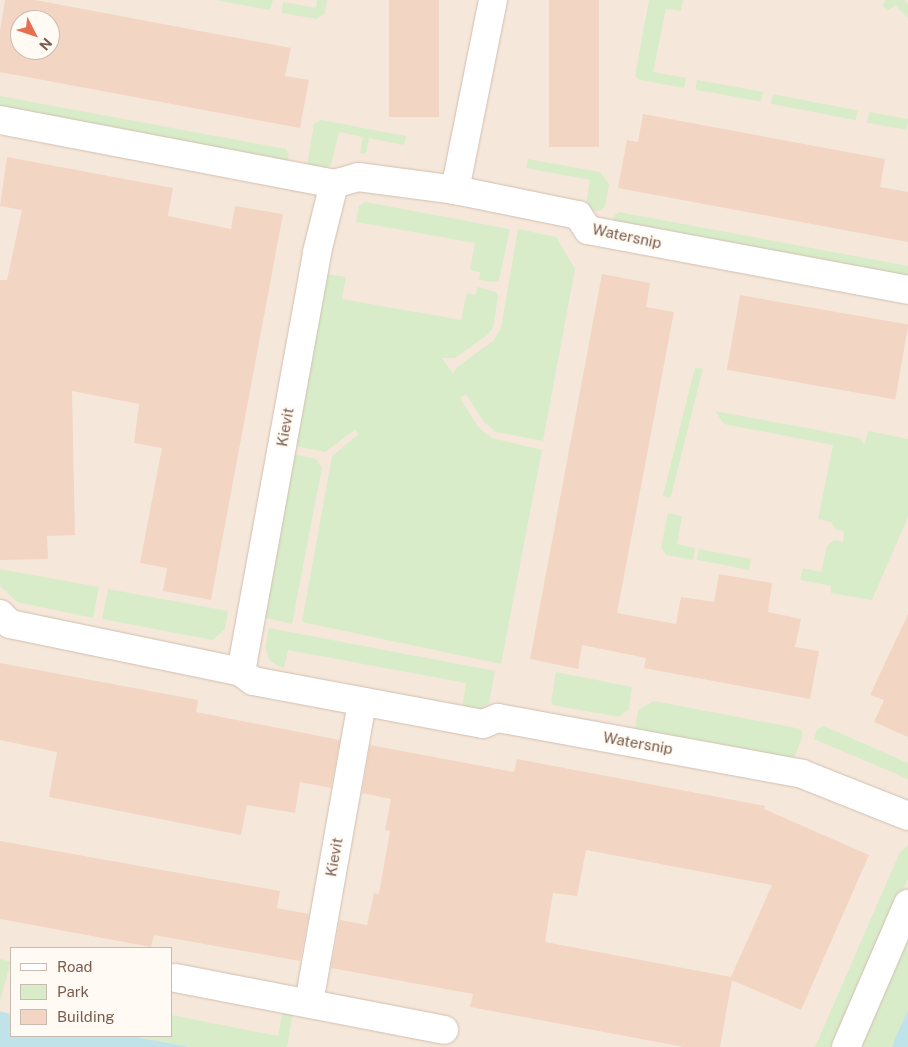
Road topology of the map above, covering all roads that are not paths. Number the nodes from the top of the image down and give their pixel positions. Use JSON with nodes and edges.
{"nodes":[{"id":1,"x":492,"y":0,"type":"edge"},
{"id":2,"x":0,"y":120,"type":"edge"},
{"id":3,"x":334,"y":184,"type":"junction"},
{"id":4,"x":455,"y":190,"type":"junction"},
{"id":5,"x":908,"y":290,"type":"edge"},
{"id":6,"x":0,"y":614,"type":"edge"},
{"id":7,"x":241,"y":672,"type":"junction"},
{"id":8,"x":362,"y":702,"type":"junction"},
{"id":9,"x":908,"y":816,"type":"edge"},
{"id":10,"x":908,"y":904,"type":"edge"},
{"id":11,"x":175,"y":978,"type":"dead end"},
{"id":12,"x":309,"y":1003,"type":"junction"},
{"id":13,"x":444,"y":1030,"type":"dead end"},
{"id":14,"x":846,"y":1047,"type":"edge"}],
"edges":[{"from":1,"to":4,"type":"street"},
{"from":2,"to":3,"type":"street"},
{"from":3,"to":4,"type":"street"},
{"from":3,"to":7,"type":"street","name":"Kievit"},
{"from":4,"to":5,"type":"street","name":"Watersnip"},
{"from":6,"to":7,"type":"street"},
{"from":7,"to":8,"type":"street"},
{"from":8,"to":9,"type":"street","name":"Watersnip"},
{"from":8,"to":12,"type":"street","name":"Kievit"},
{"from":10,"to":14,"type":"street"},
{"from":11,"to":12,"type":"street"},
{"from":12,"to":13,"type":"street"}]}
